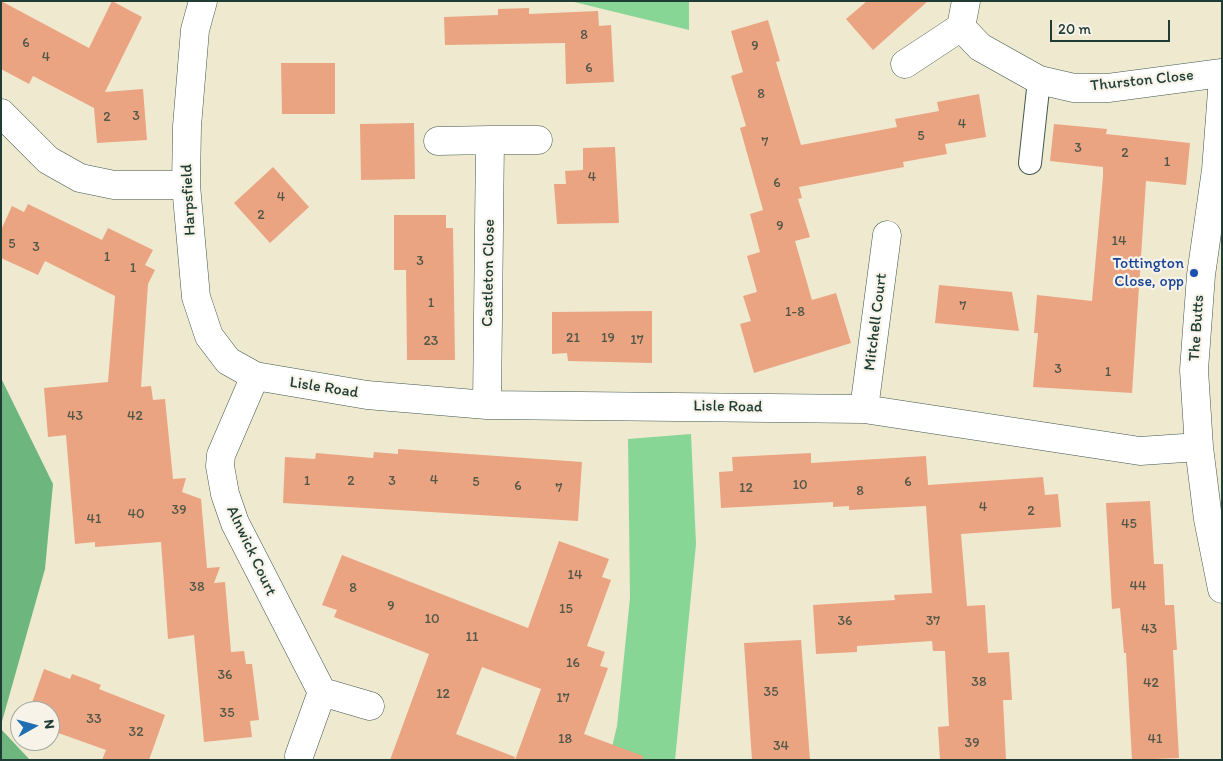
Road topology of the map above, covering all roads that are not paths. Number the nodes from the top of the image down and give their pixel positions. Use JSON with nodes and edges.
{"nodes":[{"id":1,"x":203,"y":1,"type":"edge"},
{"id":2,"x":963,"y":14,"type":"edge"},
{"id":3,"x":905,"y":64,"type":"dead end"},
{"id":4,"x":1222,"y":73,"type":"edge"},
{"id":5,"x":1039,"y":80,"type":"junction"},
{"id":6,"x":1222,"y":91,"type":"edge"},
{"id":7,"x":1,"y":113,"type":"edge"},
{"id":8,"x":490,"y":140,"type":"junction"},
{"id":9,"x":538,"y":140,"type":"dead end"},
{"id":10,"x":438,"y":141,"type":"dead end"},
{"id":11,"x":1030,"y":163,"type":"dead end"},
{"id":12,"x":186,"y":185,"type":"junction"},
{"id":13,"x":887,"y":235,"type":"dead end"},
{"id":14,"x":1211,"y":275,"type":"edge"},
{"id":15,"x":255,"y":376,"type":"junction"},
{"id":16,"x":487,"y":405,"type":"junction"},
{"id":17,"x":864,"y":410,"type":"junction"},
{"id":18,"x":1199,"y":446,"type":"junction"},
{"id":19,"x":1222,"y":589,"type":"edge"},
{"id":20,"x":322,"y":692,"type":"junction"},
{"id":21,"x":370,"y":706,"type":"dead end"},
{"id":22,"x":299,"y":756,"type":"dead end"}],
"edges":[{"from":1,"to":12,"type":"street","name":"Harpsfield"},
{"from":2,"to":3,"type":"street","name":"Thurston Close"},
{"from":2,"to":5,"type":"street","name":"Thurston Close"},
{"from":4,"to":5,"type":"street","name":"Thurston Close"},
{"from":5,"to":11,"type":"lane"},
{"from":6,"to":14,"type":"street","name":"The Butts"},
{"from":7,"to":12,"type":"street"},
{"from":8,"to":9,"type":"street"},
{"from":8,"to":10,"type":"street"},
{"from":8,"to":16,"type":"street","name":"Castleton Close"},
{"from":12,"to":15,"type":"street","name":"Harpsfield"},
{"from":13,"to":17,"type":"street","name":"Mitchell Court"},
{"from":14,"to":18,"type":"street","name":"The Butts"},
{"from":15,"to":16,"type":"street","name":"Lisle Road"},
{"from":15,"to":20,"type":"street","name":"Alnwick Court"},
{"from":16,"to":17,"type":"street","name":"Lisle Road"},
{"from":17,"to":18,"type":"street","name":"Lisle Road"},
{"from":18,"to":19,"type":"street","name":"The Butts"},
{"from":20,"to":21,"type":"street"},
{"from":20,"to":22,"type":"street"}]}
